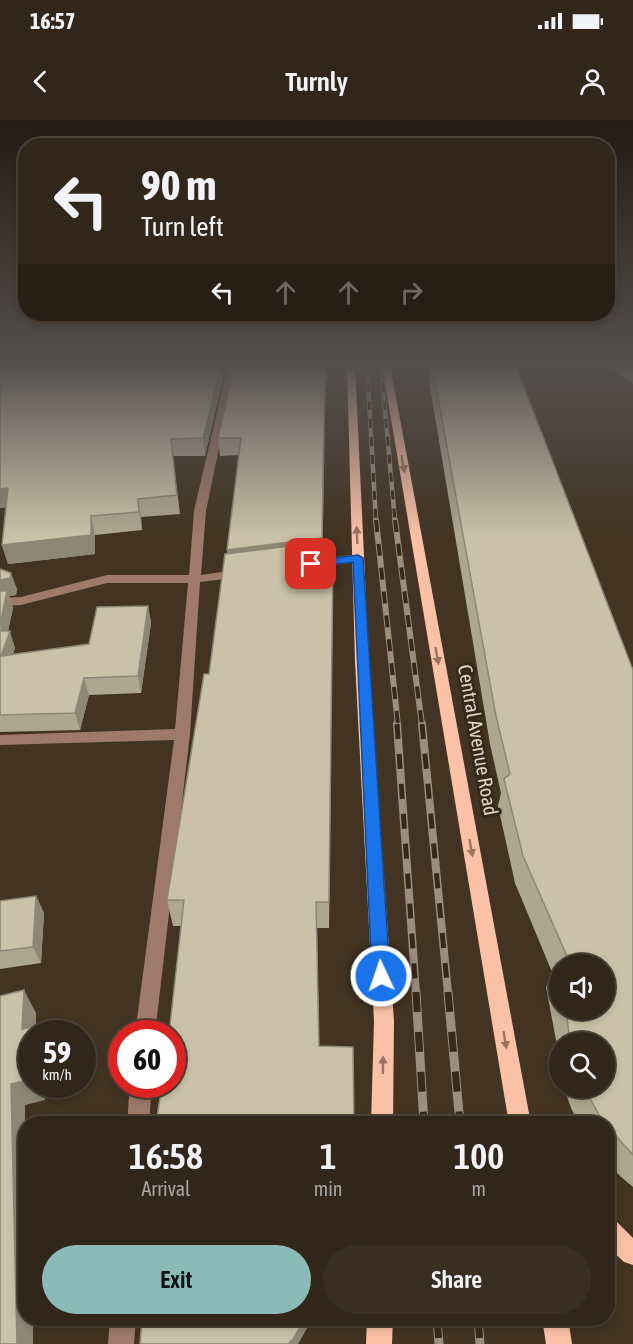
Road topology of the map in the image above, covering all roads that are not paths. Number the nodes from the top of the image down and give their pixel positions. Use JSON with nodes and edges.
{"nodes":[{"id":1,"x":219,"y":422,"type":"edge"},
{"id":2,"x":353,"y":422,"type":"edge"},
{"id":3,"x":396,"y":422,"type":"edge"},
{"id":4,"x":358,"y":558,"type":"junction"},
{"id":5,"x":300,"y":566,"type":"edge"},
{"id":6,"x":253,"y":571,"type":"edge"},
{"id":7,"x":195,"y":579,"type":"junction"},
{"id":8,"x":0,"y":602,"type":"edge"},
{"id":9,"x":182,"y":734,"type":"junction"},
{"id":10,"x":0,"y":740,"type":"edge"},
{"id":11,"x":147,"y":1020,"type":"edge"},
{"id":12,"x":140,"y":1098,"type":"edge"},
{"id":13,"x":139,"y":1116,"type":"edge"},
{"id":14,"x":382,"y":1116,"type":"edge"},
{"id":15,"x":519,"y":1116,"type":"edge"},
{"id":16,"x":615,"y":1237,"type":"edge"},
{"id":17,"x":633,"y":1253,"type":"edge"},
{"id":18,"x":122,"y":1326,"type":"edge"},
{"id":19,"x":380,"y":1326,"type":"edge"},
{"id":20,"x":557,"y":1326,"type":"edge"},
{"id":21,"x":121,"y":1344,"type":"edge"},
{"id":22,"x":379,"y":1344,"type":"edge"},
{"id":23,"x":560,"y":1344,"type":"edge"}],
"edges":[{"from":1,"to":7,"type":"street"},
{"from":4,"to":2,"type":"main road","one_way":true},
{"from":3,"to":15,"type":"main road","name":"Central Avenue Road","one_way":true},
{"from":4,"to":5,"type":"street"},
{"from":14,"to":4,"type":"main road","one_way":true},
{"from":6,"to":7,"type":"street"},
{"from":7,"to":8,"type":"street"},
{"from":7,"to":9,"type":"street"},
{"from":9,"to":10,"type":"street"},
{"from":9,"to":11,"type":"street"},
{"from":12,"to":13,"type":"street"},
{"from":16,"to":17,"type":"main road"},
{"from":18,"to":21,"type":"street"},
{"from":19,"to":22,"type":"main road"},
{"from":20,"to":23,"type":"main road"}]}
